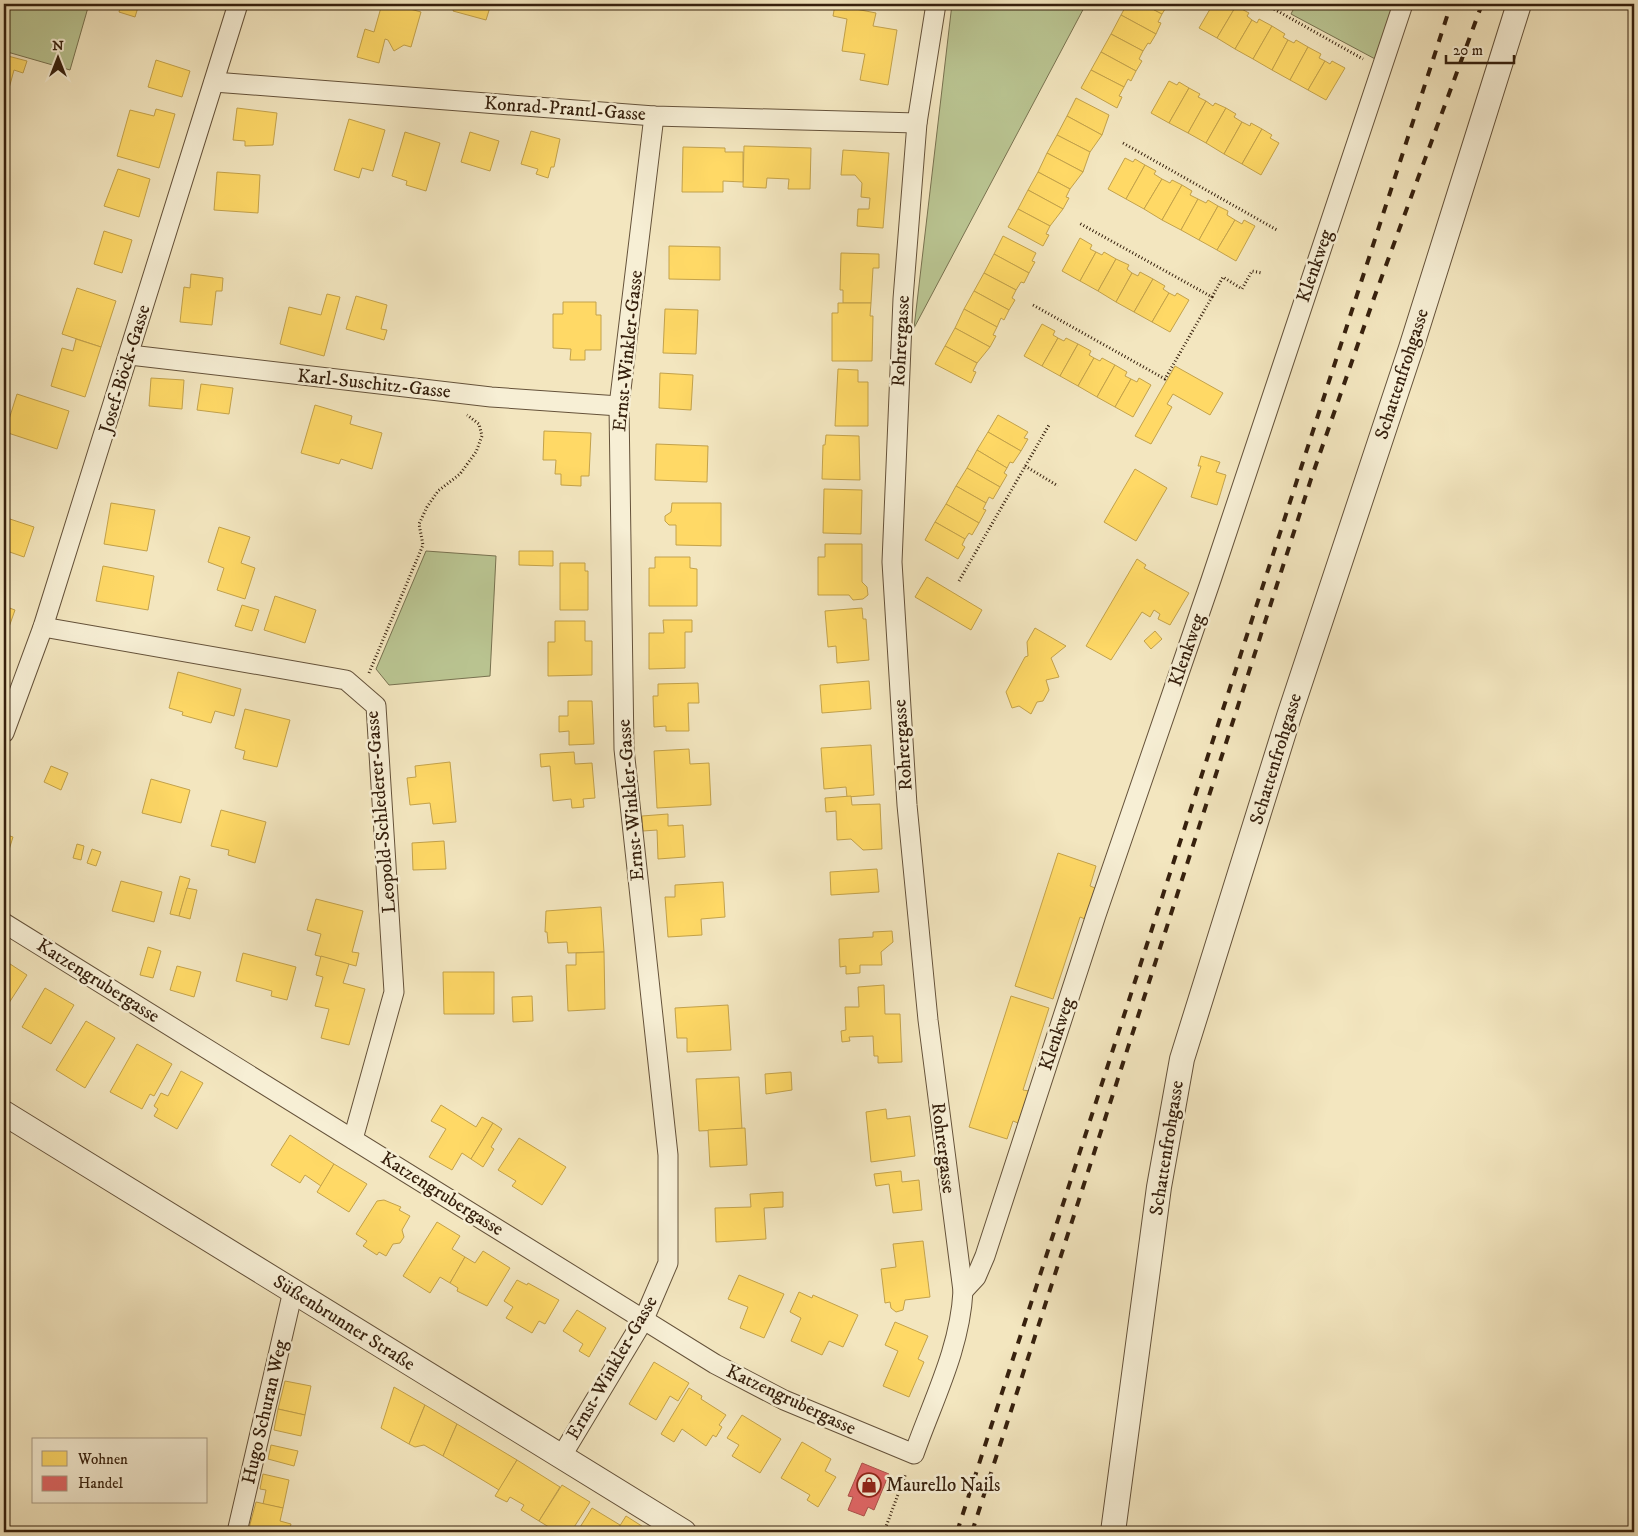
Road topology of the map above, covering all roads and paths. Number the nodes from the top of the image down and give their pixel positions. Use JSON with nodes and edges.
{"nodes":[{"id":1,"x":238,"y":4,"type":"edge"},
{"id":2,"x":936,"y":4,"type":"edge"},
{"id":3,"x":1264,"y":4,"type":"edge"},
{"id":4,"x":1403,"y":4,"type":"edge"},
{"id":5,"x":1519,"y":4,"type":"edge"},
{"id":6,"x":1381,"y":69,"type":"junction"},
{"id":7,"x":214,"y":82,"type":"junction"},
{"id":8,"x":654,"y":116,"type":"junction"},
{"id":9,"x":917,"y":123,"type":"junction"},
{"id":10,"x":1123,"y":143,"type":"dead end"},
{"id":11,"x":1079,"y":223,"type":"dead end"},
{"id":12,"x":1277,"y":230,"type":"dead end"},
{"id":13,"x":1262,"y":273,"type":"dead end"},
{"id":14,"x":1212,"y":297,"type":"junction"},
{"id":15,"x":1033,"y":305,"type":"dead end"},
{"id":16,"x":130,"y":355,"type":"junction"},
{"id":17,"x":463,"y":394,"type":"junction"},
{"id":18,"x":619,"y":406,"type":"junction"},
{"id":19,"x":1049,"y":425,"type":"dead end"},
{"id":20,"x":1025,"y":466,"type":"junction"},
{"id":21,"x":1058,"y":486,"type":"dead end"},
{"id":22,"x":959,"y":581,"type":"dead end"},
{"id":23,"x":43,"y":627,"type":"junction"},
{"id":24,"x":361,"y":692,"type":"junction"},
{"id":25,"x":4,"y":733,"type":"edge"},
{"id":26,"x":4,"y":923,"type":"edge"},
{"id":27,"x":4,"y":1113,"type":"edge"},
{"id":28,"x":353,"y":1139,"type":"junction"},
{"id":29,"x":293,"y":1291,"type":"junction"},
{"id":30,"x":963,"y":1291,"type":"junction"},
{"id":31,"x":644,"y":1319,"type":"junction"},
{"id":32,"x":914,"y":1454,"type":"junction"},
{"id":33,"x":561,"y":1457,"type":"junction"},
{"id":34,"x":237,"y":1532,"type":"edge"},
{"id":35,"x":684,"y":1532,"type":"edge"},
{"id":36,"x":884,"y":1532,"type":"edge"},
{"id":37,"x":1113,"y":1532,"type":"edge"}],
"edges":[{"from":1,"to":7,"type":"street","name":"Josef-Böck-Gasse"},
{"from":2,"to":9,"type":"street","name":"Rohrergasse"},
{"from":3,"to":6,"type":"path"},
{"from":4,"to":6,"type":"street","name":"Klenkweg"},
{"from":5,"to":37,"type":"street","name":"Schattenfrohgasse"},
{"from":6,"to":30,"type":"street","name":"Klenkweg"},
{"from":7,"to":8,"type":"street","name":"Konrad-Prantl-Gasse"},
{"from":7,"to":16,"type":"street","name":"Josef-Böck-Gasse"},
{"from":8,"to":9,"type":"street","name":"Konrad-Prantl-Gasse"},
{"from":8,"to":18,"type":"street","name":"Ernst-Winkler-Gasse"},
{"from":9,"to":30,"type":"street","name":"Rohrergasse"},
{"from":10,"to":12,"type":"path"},
{"from":11,"to":14,"type":"path"},
{"from":13,"to":14,"type":"path"},
{"from":14,"to":15,"type":"path"},
{"from":16,"to":17,"type":"street","name":"Karl-Suschitz-Gasse"},
{"from":16,"to":23,"type":"street","name":"Josef-Böck-Gasse"},
{"from":17,"to":18,"type":"street","name":"Karl-Suschitz-Gasse"},
{"from":17,"to":24,"type":"path"},
{"from":18,"to":31,"type":"street","name":"Ernst-Winkler-Gasse"},
{"from":19,"to":20,"type":"path"},
{"from":20,"to":21,"type":"path"},
{"from":20,"to":22,"type":"path"},
{"from":23,"to":24,"type":"street","name":"Leopold-Schlederer-Gasse"},
{"from":23,"to":25,"type":"street","name":"Josef-Böck-Gasse"},
{"from":24,"to":28,"type":"street","name":"Leopold-Schlederer-Gasse"},
{"from":26,"to":28,"type":"street","name":"Katzengrubergasse"},
{"from":27,"to":29,"type":"street","name":"Süßenbrunner Straße"},
{"from":28,"to":31,"type":"street","name":"Katzengrubergasse"},
{"from":29,"to":33,"type":"street","name":"Süßenbrunner Straße"},
{"from":29,"to":34,"type":"street","name":"Hugo Schuran Weg"},
{"from":30,"to":32,"type":"street","name":"Rohrergasse"},
{"from":31,"to":32,"type":"street","name":"Katzengrubergasse"},
{"from":31,"to":33,"type":"street","name":"Ernst-Winkler-Gasse"},
{"from":32,"to":36,"type":"path"},
{"from":33,"to":35,"type":"street","name":"Süßenbrunner Straße"}]}
